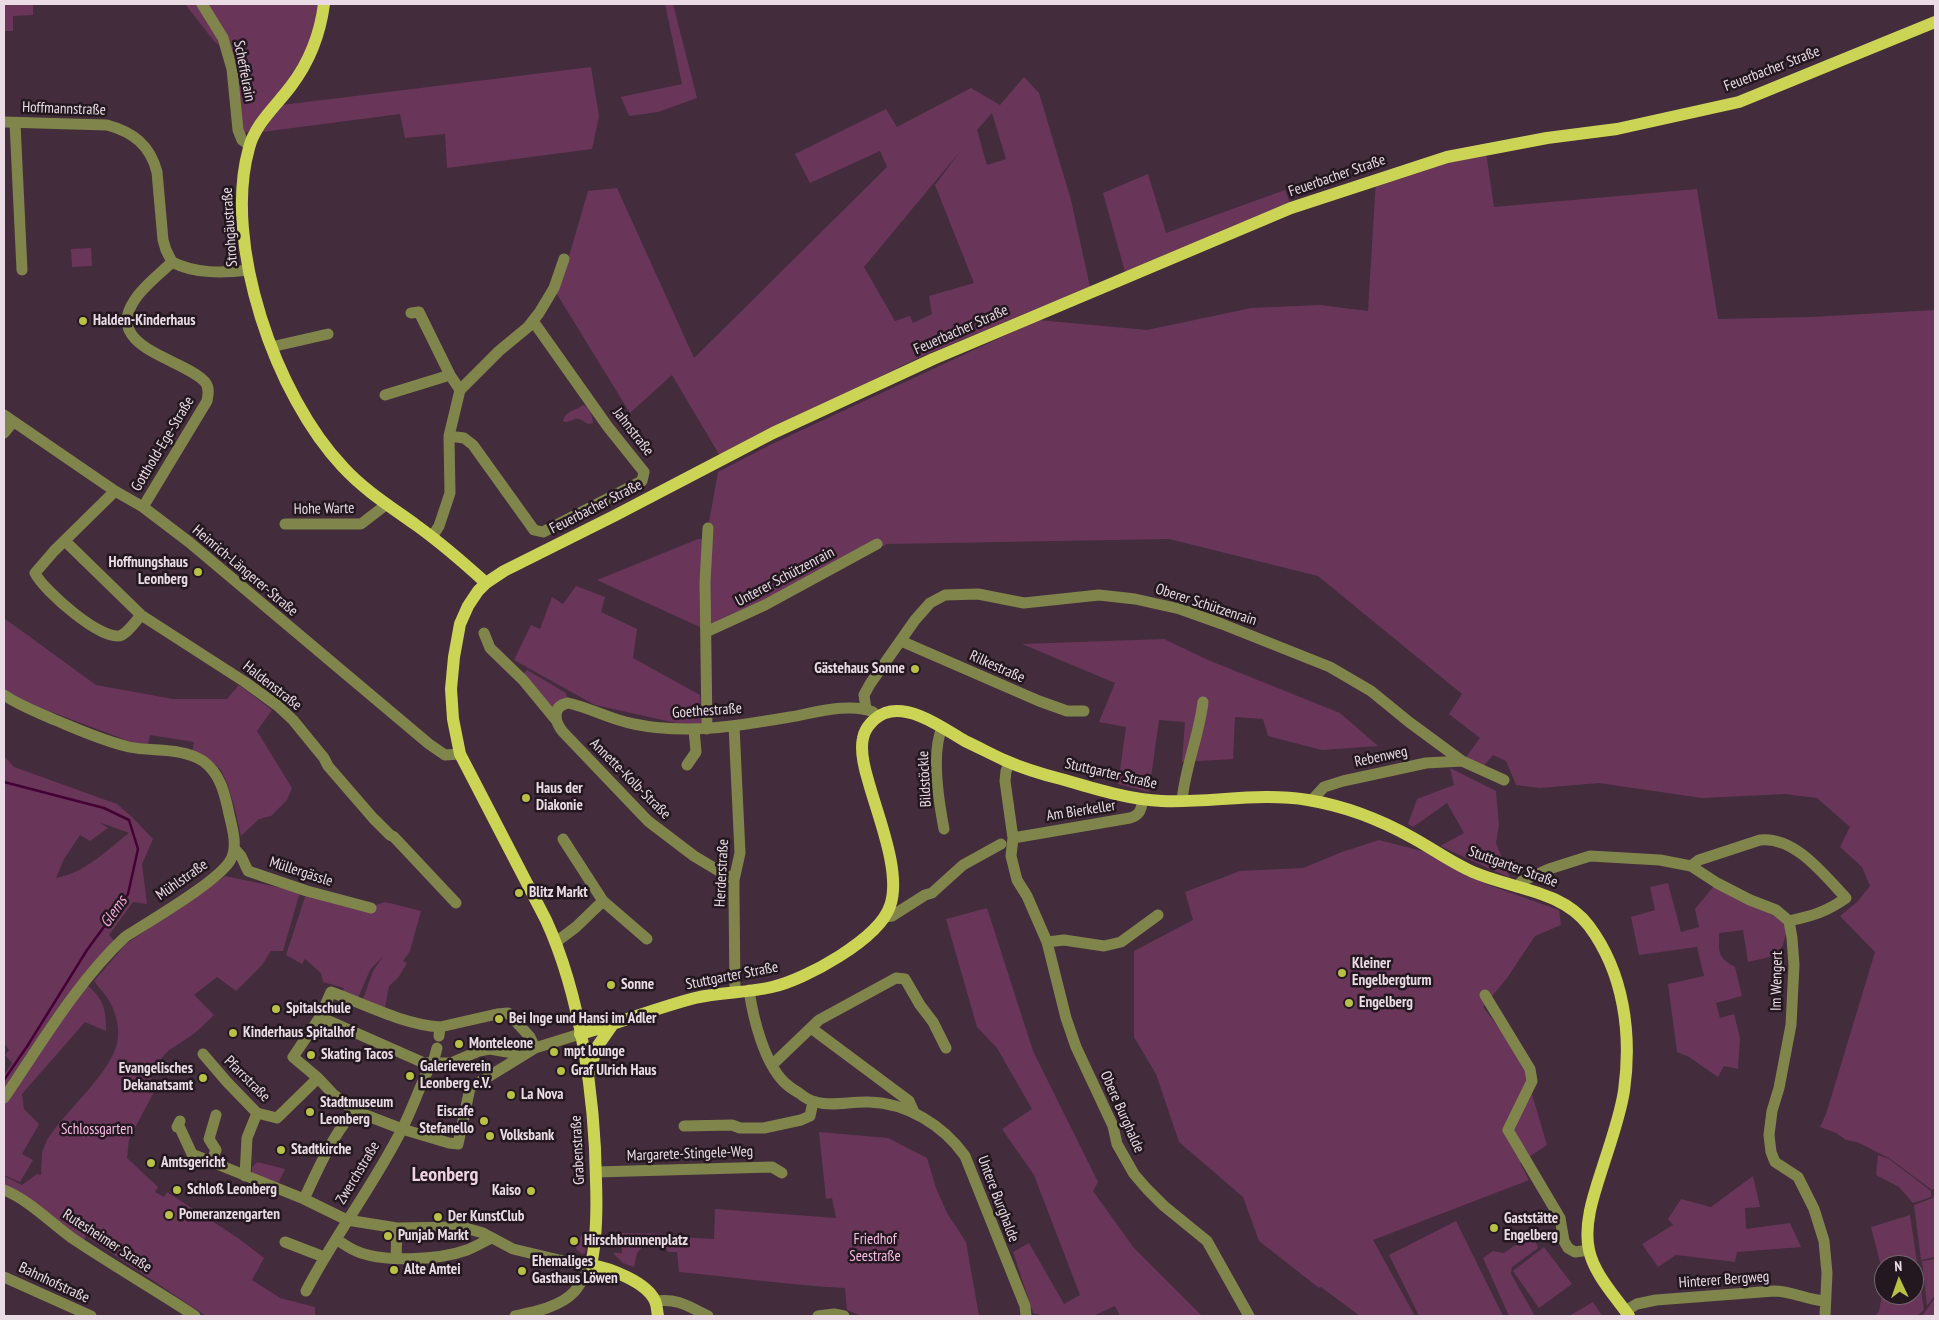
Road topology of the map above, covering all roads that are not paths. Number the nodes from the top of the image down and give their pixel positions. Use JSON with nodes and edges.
{"nodes":[{"id":1,"x":202,"y":4,"type":"edge"},
{"id":2,"x":324,"y":4,"type":"edge"},
{"id":3,"x":1935,"y":22,"type":"edge"},
{"id":4,"x":9,"y":123,"type":"edge"},
{"id":5,"x":250,"y":145,"type":"junction"},
{"id":6,"x":564,"y":259,"type":"dead end"},
{"id":7,"x":172,"y":262,"type":"junction"},
{"id":8,"x":22,"y":270,"type":"dead end"},
{"id":9,"x":249,"y":270,"type":"junction"},
{"id":10,"x":410,"y":313,"type":"dead end"},
{"id":11,"x":532,"y":321,"type":"junction"},
{"id":12,"x":328,"y":334,"type":"dead end"},
{"id":13,"x":271,"y":347,"type":"junction"},
{"id":14,"x":450,"y":375,"type":"junction"},
{"id":15,"x":460,"y":390,"type":"junction"},
{"id":16,"x":385,"y":395,"type":"dead end"},
{"id":17,"x":9,"y":418,"type":"edge"},
{"id":18,"x":4,"y":433,"type":"edge"},
{"id":19,"x":449,"y":436,"type":"junction"},
{"id":20,"x":115,"y":491,"type":"junction"},
{"id":21,"x":387,"y":504,"type":"junction"},
{"id":22,"x":143,"y":508,"type":"junction"},
{"id":23,"x":285,"y":524,"type":"dead end"},
{"id":24,"x":708,"y":528,"type":"dead end"},
{"id":25,"x":432,"y":537,"type":"junction"},
{"id":26,"x":65,"y":541,"type":"junction"},
{"id":27,"x":877,"y":544,"type":"dead end"},
{"id":28,"x":486,"y":583,"type":"junction"},
{"id":29,"x":141,"y":615,"type":"junction"},
{"id":30,"x":706,"y":632,"type":"junction"},
{"id":31,"x":484,"y":633,"type":"dead end"},
{"id":32,"x":901,"y":641,"type":"junction"},
{"id":33,"x":4,"y":695,"type":"edge"},
{"id":34,"x":1203,"y":702,"type":"dead end"},
{"id":35,"x":866,"y":709,"type":"junction"},
{"id":36,"x":1084,"y":711,"type":"dead end"},
{"id":37,"x":881,"y":715,"type":"junction"},
{"id":38,"x":557,"y":724,"type":"junction"},
{"id":39,"x":734,"y":726,"type":"junction"},
{"id":40,"x":708,"y":728,"type":"junction"},
{"id":41,"x":942,"y":728,"type":"junction"},
{"id":42,"x":694,"y":729,"type":"junction"},
{"id":43,"x":460,"y":754,"type":"junction"},
{"id":44,"x":1462,"y":761,"type":"junction"},
{"id":45,"x":1010,"y":762,"type":"junction"},
{"id":46,"x":687,"y":766,"type":"dead end"},
{"id":47,"x":1504,"y":780,"type":"dead end"},
{"id":48,"x":1143,"y":800,"type":"junction"},
{"id":49,"x":1312,"y":800,"type":"junction"},
{"id":50,"x":1182,"y":801,"type":"junction"},
{"id":51,"x":944,"y":829,"type":"dead end"},
{"id":52,"x":1012,"y":838,"type":"junction"},
{"id":53,"x":563,"y":839,"type":"dead end"},
{"id":54,"x":1001,"y":844,"type":"dead end"},
{"id":55,"x":234,"y":848,"type":"junction"},
{"id":56,"x":1691,"y":866,"type":"junction"},
{"id":57,"x":734,"y":880,"type":"junction"},
{"id":58,"x":1517,"y":887,"type":"junction"},
{"id":59,"x":603,"y":901,"type":"junction"},
{"id":60,"x":456,"y":903,"type":"dead end"},
{"id":61,"x":371,"y":908,"type":"dead end"},
{"id":62,"x":1158,"y":915,"type":"dead end"},
{"id":63,"x":885,"y":917,"type":"junction"},
{"id":64,"x":1788,"y":921,"type":"junction"},
{"id":65,"x":647,"y":939,"type":"dead end"},
{"id":66,"x":556,"y":942,"type":"junction"},
{"id":67,"x":1047,"y":942,"type":"junction"},
{"id":68,"x":749,"y":990,"type":"junction"},
{"id":69,"x":735,"y":991,"type":"junction"},
{"id":70,"x":1485,"y":995,"type":"dead end"},
{"id":71,"x":320,"y":1017,"type":"junction"},
{"id":72,"x":613,"y":1024,"type":"junction"},
{"id":73,"x":811,"y":1028,"type":"junction"},
{"id":74,"x":438,"y":1033,"type":"junction"},
{"id":75,"x":580,"y":1034,"type":"junction"},
{"id":76,"x":535,"y":1048,"type":"junction"},
{"id":77,"x":946,"y":1048,"type":"dead end"},
{"id":78,"x":203,"y":1054,"type":"dead end"},
{"id":79,"x":518,"y":1058,"type":"junction"},
{"id":80,"x":431,"y":1064,"type":"junction"},
{"id":81,"x":772,"y":1065,"type":"junction"},
{"id":82,"x":588,"y":1076,"type":"junction"},
{"id":83,"x":318,"y":1078,"type":"junction"},
{"id":84,"x":4,"y":1098,"type":"edge"},
{"id":85,"x":813,"y":1102,"type":"junction"},
{"id":86,"x":355,"y":1111,"type":"junction"},
{"id":87,"x":914,"y":1112,"type":"junction"},
{"id":88,"x":257,"y":1113,"type":"junction"},
{"id":89,"x":216,"y":1115,"type":"dead end"},
{"id":90,"x":180,"y":1121,"type":"dead end"},
{"id":91,"x":684,"y":1126,"type":"dead end"},
{"id":92,"x":402,"y":1129,"type":"junction"},
{"id":93,"x":211,"y":1163,"type":"junction"},
{"id":94,"x":596,"y":1172,"type":"junction"},
{"id":95,"x":782,"y":1172,"type":"dead end"},
{"id":96,"x":245,"y":1176,"type":"junction"},
{"id":97,"x":4,"y":1190,"type":"edge"},
{"id":98,"x":304,"y":1199,"type":"junction"},
{"id":99,"x":347,"y":1220,"type":"junction"},
{"id":100,"x":397,"y":1228,"type":"junction"},
{"id":101,"x":491,"y":1238,"type":"junction"},
{"id":102,"x":336,"y":1239,"type":"junction"},
{"id":103,"x":285,"y":1242,"type":"dead end"},
{"id":104,"x":1589,"y":1250,"type":"junction"},
{"id":105,"x":324,"y":1257,"type":"junction"},
{"id":106,"x":396,"y":1258,"type":"junction"},
{"id":107,"x":591,"y":1265,"type":"junction"},
{"id":108,"x":4,"y":1277,"type":"edge"},
{"id":109,"x":306,"y":1291,"type":"dead end"},
{"id":110,"x":655,"y":1301,"type":"junction"},
{"id":111,"x":1825,"y":1301,"type":"junction"},
{"id":112,"x":1627,"y":1314,"type":"edge"},
{"id":113,"x":91,"y":1316,"type":"edge"},
{"id":114,"x":194,"y":1316,"type":"edge"},
{"id":115,"x":517,"y":1316,"type":"edge"},
{"id":116,"x":658,"y":1316,"type":"edge"},
{"id":117,"x":708,"y":1316,"type":"edge"},
{"id":118,"x":818,"y":1316,"type":"edge"},
{"id":119,"x":844,"y":1316,"type":"edge"},
{"id":120,"x":1026,"y":1316,"type":"edge"},
{"id":121,"x":1249,"y":1316,"type":"edge"},
{"id":122,"x":1824,"y":1316,"type":"edge"}],
"edges":[{"from":1,"to":5,"type":"street","name":"Scheffelrain"},
{"from":2,"to":5,"type":"main road","name":"Strohgäustraße"},
{"from":3,"to":28,"type":"main road","name":"Feuerbacher Straße"},
{"from":4,"to":7,"type":"street","name":"Hoffmannstraße"},
{"from":4,"to":8,"type":"street"},
{"from":5,"to":9,"type":"main road","name":"Strohgäustraße"},
{"from":6,"to":11,"type":"street"},
{"from":7,"to":9,"type":"street"},
{"from":7,"to":22,"type":"street","name":"Gotthold-Ege-Straße"},
{"from":9,"to":13,"type":"main road","name":"Strohgäustraße"},
{"from":10,"to":14,"type":"street"},
{"from":11,"to":15,"type":"street"},
{"from":11,"to":19,"type":"street","name":"Jahnstraße"},
{"from":12,"to":13,"type":"street"},
{"from":13,"to":21,"type":"main road","name":"Strohgäustraße"},
{"from":14,"to":15,"type":"street"},
{"from":14,"to":16,"type":"street"},
{"from":15,"to":19,"type":"street"},
{"from":17,"to":18,"type":"street"},
{"from":17,"to":20,"type":"street","name":"Heinrich-Längerer-Straße"},
{"from":19,"to":25,"type":"street"},
{"from":20,"to":22,"type":"street","name":"Heinrich-Längerer-Straße"},
{"from":20,"to":26,"type":"street"},
{"from":21,"to":23,"type":"street","name":"Hohe Warte"},
{"from":21,"to":25,"type":"main road","name":"Strohgäustraße"},
{"from":22,"to":43,"type":"street","name":"Heinrich-Längerer-Straße"},
{"from":24,"to":30,"type":"street"},
{"from":25,"to":28,"type":"main road","name":"Strohgäustraße"},
{"from":26,"to":29,"type":"street","name":"Haldenstraße"},
{"from":26,"to":29,"type":"street"},
{"from":27,"to":30,"type":"street","name":"Unterer Schützenrain"},
{"from":28,"to":43,"type":"main road","name":"Feuerbacher Straße"},
{"from":29,"to":60,"type":"street","name":"Haldenstraße"},
{"from":30,"to":40,"type":"street"},
{"from":31,"to":38,"type":"street","name":"Annette-Kolb-Straße"},
{"from":32,"to":35,"type":"street","name":"Oberer Schützenrain"},
{"from":32,"to":36,"type":"street","name":"Rilkestraße"},
{"from":32,"to":44,"type":"street","name":"Oberer Schützenrain"},
{"from":33,"to":55,"type":"street"},
{"from":34,"to":50,"type":"street"},
{"from":35,"to":37,"type":"street","name":"Goethestraße"},
{"from":35,"to":39,"type":"street","name":"Goethestraße"},
{"from":37,"to":41,"type":"main road","name":"Stuttgarter Straße"},
{"from":37,"to":63,"type":"main road","name":"Stuttgarter Straße"},
{"from":38,"to":42,"type":"street","name":"Goethestraße"},
{"from":38,"to":57,"type":"street","name":"Annette-Kolb-Straße"},
{"from":39,"to":40,"type":"street","name":"Goethestraße"},
{"from":39,"to":57,"type":"street","name":"Herderstraße"},
{"from":40,"to":42,"type":"street","name":"Goethestraße"},
{"from":41,"to":45,"type":"main road","name":"Stuttgarter Straße"},
{"from":41,"to":51,"type":"street","name":"Bildstöckle"},
{"from":42,"to":46,"type":"street"},
{"from":43,"to":66,"type":"main road","name":"Feuerbacher Straße"},
{"from":44,"to":47,"type":"street","name":"Oberer Schützenrain"},
{"from":44,"to":49,"type":"street","name":"Rebenweg"},
{"from":45,"to":48,"type":"main road","name":"Stuttgarter Straße"},
{"from":45,"to":52,"type":"street","name":"Obere Burghalde"},
{"from":48,"to":50,"type":"main road","name":"Stuttgarter Straße"},
{"from":48,"to":52,"type":"street","name":"Am Bierkeller"},
{"from":49,"to":50,"type":"main road","name":"Stuttgarter Straße"},
{"from":49,"to":58,"type":"main road","name":"Stuttgarter Straße"},
{"from":52,"to":67,"type":"street","name":"Obere Burghalde"},
{"from":53,"to":59,"type":"street"},
{"from":54,"to":63,"type":"street"},
{"from":55,"to":61,"type":"street","name":"Müllergässle"},
{"from":55,"to":84,"type":"street","name":"Mühlstraße"},
{"from":56,"to":58,"type":"street"},
{"from":56,"to":64,"type":"street"},
{"from":56,"to":64,"type":"street"},
{"from":57,"to":69,"type":"street","name":"Herderstraße"},
{"from":58,"to":104,"type":"main road","name":"Stuttgarter Straße"},
{"from":59,"to":65,"type":"street"},
{"from":59,"to":66,"type":"street"},
{"from":62,"to":67,"type":"street"},
{"from":63,"to":68,"type":"main road","name":"Stuttgarter Straße"},
{"from":64,"to":111,"type":"street","name":"Im Wengert"},
{"from":66,"to":75,"type":"main road","name":"Feuerbacher Straße"},
{"from":67,"to":121,"type":"street","name":"Obere Burghalde"},
{"from":68,"to":69,"type":"main road","name":"Stuttgarter Straße"},
{"from":68,"to":81,"type":"street"},
{"from":69,"to":72,"type":"main road","name":"Stuttgarter Straße"},
{"from":70,"to":104,"type":"street"},
{"from":71,"to":74,"type":"street"},
{"from":71,"to":80,"type":"street"},
{"from":71,"to":83,"type":"street"},
{"from":72,"to":75,"type":"main road","name":"Stuttgarter Straße"},
{"from":72,"to":82,"type":"main road"},
{"from":73,"to":77,"type":"street"},
{"from":73,"to":81,"type":"street"},
{"from":73,"to":87,"type":"street","name":"Untere Burghalde"},
{"from":74,"to":76,"type":"street"},
{"from":74,"to":80,"type":"street","name":"Zwerchstraße"},
{"from":75,"to":76,"type":"street"},
{"from":75,"to":82,"type":"main road","name":"Grabenstraße"},
{"from":76,"to":79,"type":"street"},
{"from":78,"to":88,"type":"street","name":"Pfarrstraße"},
{"from":79,"to":80,"type":"street"},
{"from":79,"to":92,"type":"street"},
{"from":80,"to":92,"type":"street","name":"Zwerchstraße"},
{"from":81,"to":85,"type":"street"},
{"from":82,"to":94,"type":"main road","name":"Grabenstraße"},
{"from":83,"to":86,"type":"street"},
{"from":83,"to":88,"type":"street","name":"Pfarrstraße"},
{"from":85,"to":87,"type":"street","name":"Untere Burghalde"},
{"from":85,"to":91,"type":"street"},
{"from":86,"to":92,"type":"street"},
{"from":86,"to":98,"type":"street"},
{"from":87,"to":120,"type":"street","name":"Untere Burghalde"},
{"from":88,"to":96,"type":"street"},
{"from":89,"to":93,"type":"street"},
{"from":90,"to":93,"type":"street"},
{"from":92,"to":99,"type":"street","name":"Zwerchstraße"},
{"from":93,"to":96,"type":"street"},
{"from":94,"to":95,"type":"street","name":"Margarete-Stingele-Weg"},
{"from":94,"to":107,"type":"main road","name":"Grabenstraße"},
{"from":96,"to":98,"type":"street"},
{"from":97,"to":114,"type":"street","name":"Rutesheimer Straße"},
{"from":98,"to":99,"type":"street"},
{"from":99,"to":100,"type":"street"},
{"from":99,"to":102,"type":"street","name":"Zwerchstraße"},
{"from":100,"to":101,"type":"street"},
{"from":100,"to":106,"type":"street"},
{"from":101,"to":106,"type":"street"},
{"from":101,"to":107,"type":"street"},
{"from":102,"to":105,"type":"street","name":"Zwerchstraße"},
{"from":102,"to":106,"type":"street"},
{"from":103,"to":105,"type":"street"},
{"from":104,"to":112,"type":"main road","name":"Stuttgarter Straße"},
{"from":105,"to":109,"type":"street","name":"Zwerchstraße"},
{"from":107,"to":110,"type":"main road"},
{"from":107,"to":115,"type":"street"},
{"from":108,"to":113,"type":"street","name":"Bahnhofstraße"},
{"from":110,"to":116,"type":"main road"},
{"from":110,"to":117,"type":"street"},
{"from":111,"to":112,"type":"street","name":"Hinterer Bergweg"},
{"from":111,"to":122,"type":"street","name":"Im Wengert"},
{"from":118,"to":119,"type":"street"}]}
